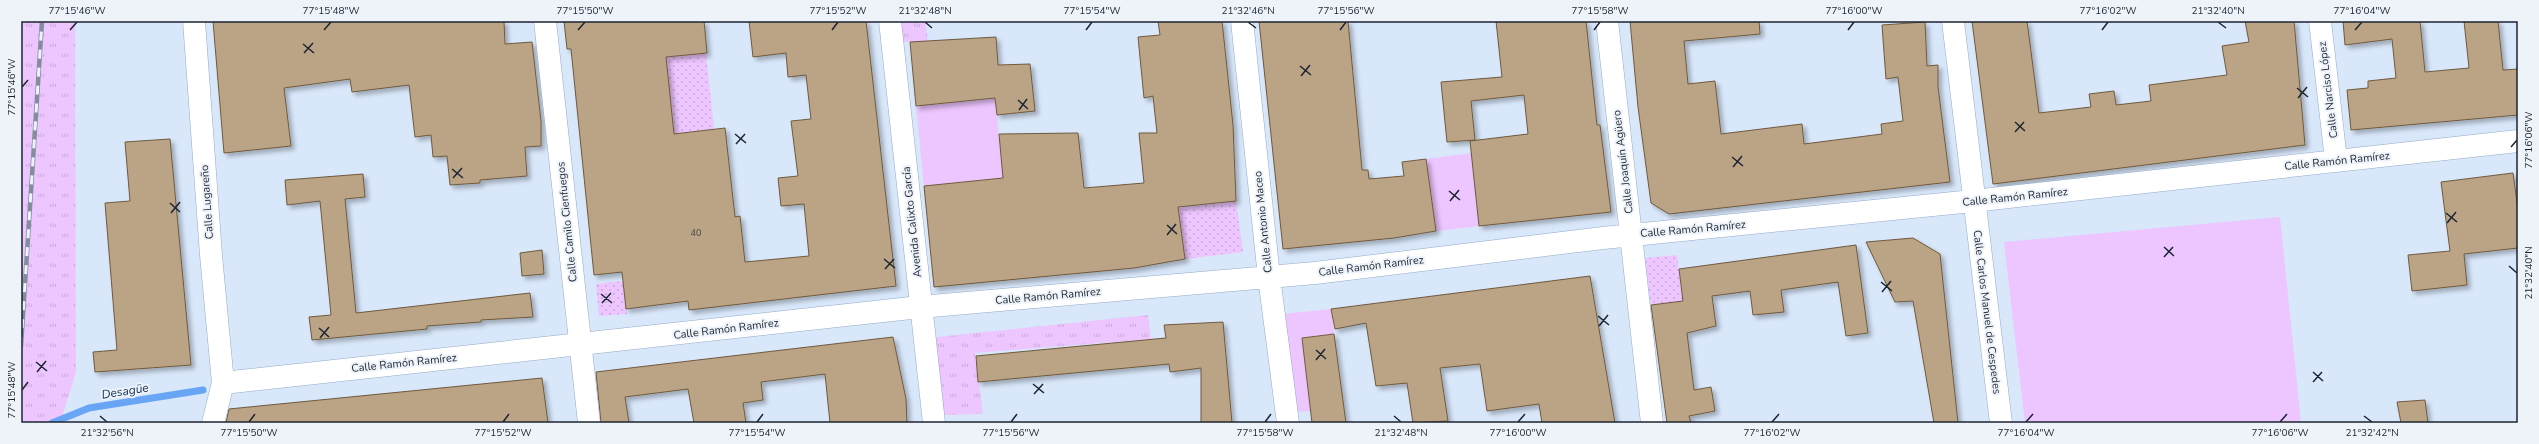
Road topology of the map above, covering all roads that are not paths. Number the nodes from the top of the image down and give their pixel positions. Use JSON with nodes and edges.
{"nodes":[{"id":1,"x":194,"y":21,"type":"edge"},
{"id":2,"x":545,"y":21,"type":"edge"},
{"id":3,"x":890,"y":21,"type":"edge"},
{"id":4,"x":1242,"y":21,"type":"edge"},
{"id":5,"x":1607,"y":21,"type":"edge"},
{"id":6,"x":1953,"y":21,"type":"edge"},
{"id":7,"x":2320,"y":21,"type":"edge"},
{"id":8,"x":2518,"y":141,"type":"edge"},
{"id":9,"x":2336,"y":160,"type":"junction"},
{"id":10,"x":1973,"y":201,"type":"junction"},
{"id":11,"x":1632,"y":235,"type":"junction"},
{"id":12,"x":1269,"y":277,"type":"junction"},
{"id":13,"x":920,"y":307,"type":"junction"},
{"id":14,"x":581,"y":344,"type":"junction"},
{"id":15,"x":223,"y":383,"type":"junction"},
{"id":16,"x":214,"y":423,"type":"edge"},
{"id":17,"x":589,"y":423,"type":"edge"},
{"id":18,"x":934,"y":423,"type":"edge"},
{"id":19,"x":1288,"y":423,"type":"edge"},
{"id":20,"x":1652,"y":423,"type":"edge"},
{"id":21,"x":2001,"y":423,"type":"edge"}],
"edges":[{"from":1,"to":15,"type":"street","name":"Calle Lugareño"},
{"from":2,"to":14,"type":"street","name":"Calle Camilo Cienfuegos"},
{"from":3,"to":13,"type":"street","name":"Avenida Calixto García"},
{"from":4,"to":12,"type":"street","name":"Calle Antonio Maceo"},
{"from":5,"to":11,"type":"street","name":"Calle Joaquín Agüero"},
{"from":6,"to":10,"type":"street","name":"Calle Carlos Manuel de Cespedes"},
{"from":7,"to":9,"type":"street","name":"Calle Narciso López"},
{"from":8,"to":9,"type":"street","name":"Calle Ramón Ramírez"},
{"from":9,"to":10,"type":"street","name":"Calle Ramón Ramírez"},
{"from":10,"to":11,"type":"street","name":"Calle Ramón Ramírez"},
{"from":10,"to":21,"type":"street","name":"Calle Carlos Manuel de Cespedes"},
{"from":11,"to":12,"type":"street","name":"Calle Ramón Ramírez"},
{"from":11,"to":20,"type":"street","name":"Calle Joaquín Agüero"},
{"from":12,"to":13,"type":"street","name":"Calle Ramón Ramírez"},
{"from":12,"to":19,"type":"street","name":"Calle Antonio Maceo"},
{"from":13,"to":14,"type":"street","name":"Calle Ramón Ramírez"},
{"from":13,"to":18,"type":"street","name":"Avenida Calixto García"},
{"from":14,"to":15,"type":"street","name":"Calle Ramón Ramírez"},
{"from":14,"to":17,"type":"street","name":"Calle Camilo Cienfuegos"},
{"from":15,"to":16,"type":"street","name":"Calle Lugareño"}]}
